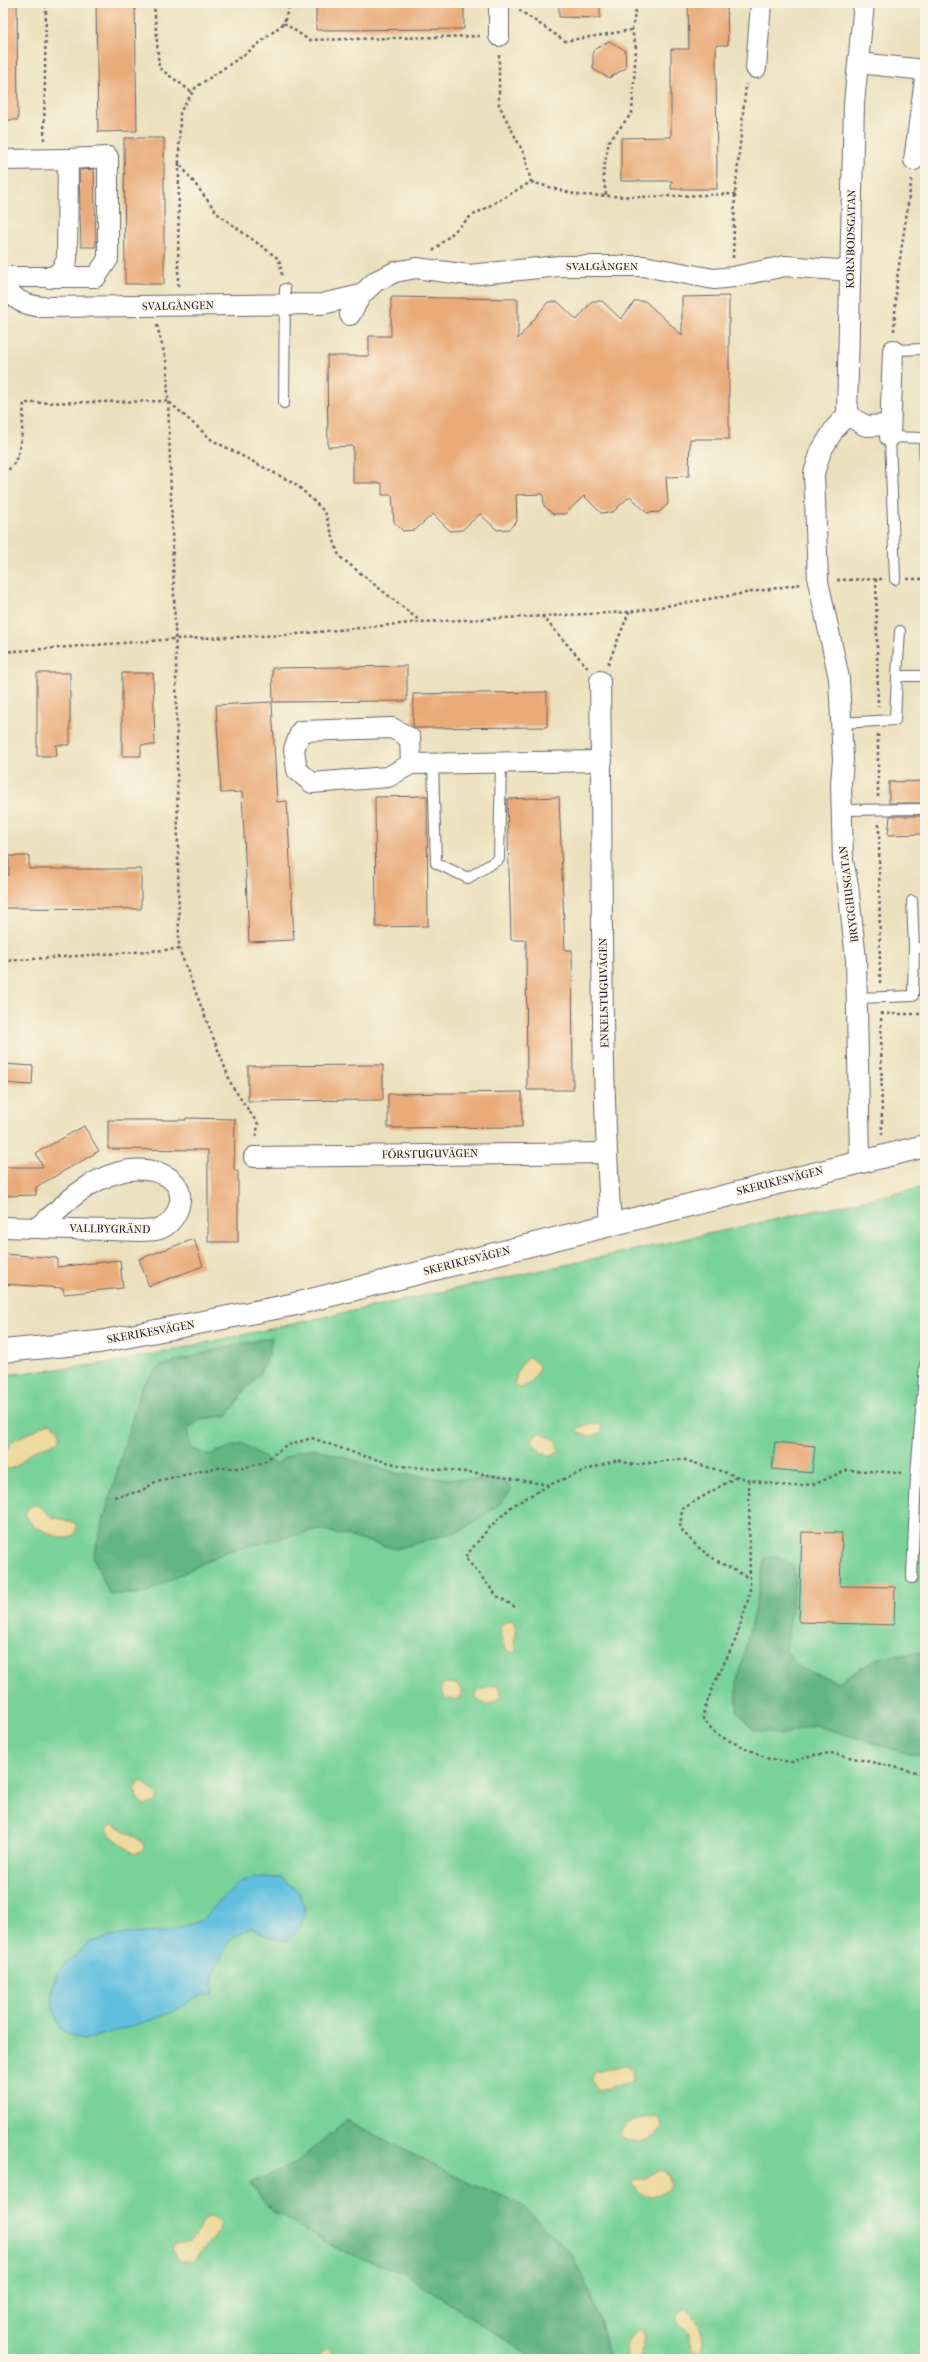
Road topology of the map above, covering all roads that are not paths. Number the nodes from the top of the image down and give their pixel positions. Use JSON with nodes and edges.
{"nodes":[{"id":1,"x":761,"y":3,"type":"edge"},
{"id":2,"x":864,"y":3,"type":"edge"},
{"id":3,"x":506,"y":5,"type":"edge"},
{"id":4,"x":500,"y":36,"type":"road end"},
{"id":5,"x":858,"y":63,"type":"junction"},
{"id":6,"x":756,"y":68,"type":"road end"},
{"id":7,"x":925,"y":70,"type":"edge"},
{"id":8,"x":925,"y":78,"type":"edge"},
{"id":9,"x":68,"y":159,"type":"junction"},
{"id":10,"x":3,"y":160,"type":"edge"},
{"id":11,"x":920,"y":160,"type":"edge"},
{"id":12,"x":850,"y":271,"type":"junction"},
{"id":13,"x":3,"y":277,"type":"edge"},
{"id":14,"x":50,"y":278,"type":"junction"},
{"id":15,"x":3,"y":284,"type":"edge"},
{"id":16,"x":361,"y":295,"type":"junction"},
{"id":17,"x":285,"y":297,"type":"junction"},
{"id":18,"x":350,"y":315,"type":"dead end"},
{"id":19,"x":893,"y":350,"type":"joint"},
{"id":20,"x":925,"y":350,"type":"edge"},
{"id":21,"x":284,"y":403,"type":"dead end"},
{"id":22,"x":847,"y":415,"type":"junction"},
{"id":23,"x":890,"y":431,"type":"junction"},
{"id":24,"x":925,"y":467,"type":"edge"},
{"id":25,"x":895,"y":579,"type":"dead end"},
{"id":26,"x":900,"y":631,"type":"dead end"},
{"id":27,"x":897,"y":676,"type":"junction"},
{"id":28,"x":925,"y":676,"type":"edge"},
{"id":29,"x":600,"y":682,"type":"road end"},
{"id":30,"x":841,"y":723,"type":"junction"},
{"id":31,"x":602,"y":761,"type":"junction"},
{"id":32,"x":501,"y":762,"type":"junction"},
{"id":33,"x":410,"y":764,"type":"junction"},
{"id":34,"x":433,"y":765,"type":"junction"},
{"id":35,"x":925,"y":808,"type":"edge"},
{"id":36,"x":841,"y":810,"type":"junction"},
{"id":37,"x":912,"y":901,"type":"dead end"},
{"id":38,"x":914,"y":948,"type":"junction"},
{"id":39,"x":925,"y":948,"type":"edge"},
{"id":40,"x":857,"y":998,"type":"junction"},
{"id":41,"x":925,"y":1146,"type":"edge"},
{"id":42,"x":606,"y":1153,"type":"junction"},
{"id":43,"x":254,"y":1157,"type":"road end"},
{"id":44,"x":860,"y":1160,"type":"junction"},
{"id":45,"x":611,"y":1225,"type":"junction"},
{"id":46,"x":3,"y":1227,"type":"edge"},
{"id":47,"x":38,"y":1228,"type":"junction"},
{"id":48,"x":3,"y":1351,"type":"edge"},
{"id":49,"x":925,"y":1364,"type":"edge"},
{"id":50,"x":912,"y":1578,"type":"dead end"}],
"edges":[{"from":1,"to":6,"type":"street"},
{"from":2,"to":5,"type":"street","name":"KORNBODSGATAN"},
{"from":3,"to":4,"type":"street"},
{"from":5,"to":7,"type":"street"},
{"from":5,"to":12,"type":"street","name":"KORNBODSGATAN"},
{"from":8,"to":11,"type":"street"},
{"from":9,"to":10,"type":"street"},
{"from":9,"to":14,"type":"street"},
{"from":9,"to":14,"type":"street"},
{"from":12,"to":16,"type":"street","name":"SVALGÅNGEN"},
{"from":12,"to":22,"type":"street","name":"KORNBODSGATAN"},
{"from":13,"to":14,"type":"street"},
{"from":15,"to":17,"type":"street","name":"SVALGÅNGEN"},
{"from":16,"to":17,"type":"street","name":"SVALGÅNGEN"},
{"from":16,"to":18,"type":"street","name":"SVALGÅNGEN"},
{"from":17,"to":21,"type":"lane"},
{"from":19,"to":20,"type":"lane"},
{"from":19,"to":23,"type":"street"},
{"from":22,"to":23,"type":"street"},
{"from":22,"to":30,"type":"street","name":"BRYGGHUSGATAN"},
{"from":23,"to":24,"type":"lane"},
{"from":23,"to":25,"type":"lane"},
{"from":26,"to":27,"type":"lane"},
{"from":27,"to":28,"type":"lane"},
{"from":27,"to":30,"type":"lane"},
{"from":29,"to":31,"type":"street","name":"ENKELSTUGUVÄGEN"},
{"from":30,"to":36,"type":"street","name":"BRYGGHUSGATAN"},
{"from":31,"to":32,"type":"street"},
{"from":31,"to":42,"type":"street","name":"ENKELSTUGUVÄGEN"},
{"from":32,"to":34,"type":"street"},
{"from":32,"to":34,"type":"lane"},
{"from":33,"to":33,"type":"street"},
{"from":33,"to":34,"type":"street"},
{"from":35,"to":36,"type":"lane"},
{"from":36,"to":40,"type":"street","name":"BRYGGHUSGATAN"},
{"from":37,"to":38,"type":"lane"},
{"from":38,"to":39,"type":"lane"},
{"from":38,"to":40,"type":"lane"},
{"from":40,"to":44,"type":"street","name":"BRYGGHUSGATAN"},
{"from":41,"to":44,"type":"street","name":"SKERIKESVÄGEN"},
{"from":42,"to":43,"type":"street","name":"FÖRSTUGUVÄGEN"},
{"from":42,"to":45,"type":"street","name":"ENKELSTUGUVÄGEN"},
{"from":44,"to":45,"type":"street","name":"SKERIKESVÄGEN"},
{"from":45,"to":48,"type":"street","name":"SKERIKESVÄGEN"},
{"from":46,"to":47,"type":"street","name":"VALLBYGRÄND"},
{"from":47,"to":47,"type":"street","name":"VALLBYGRÄND"},
{"from":49,"to":50,"type":"lane"}]}
